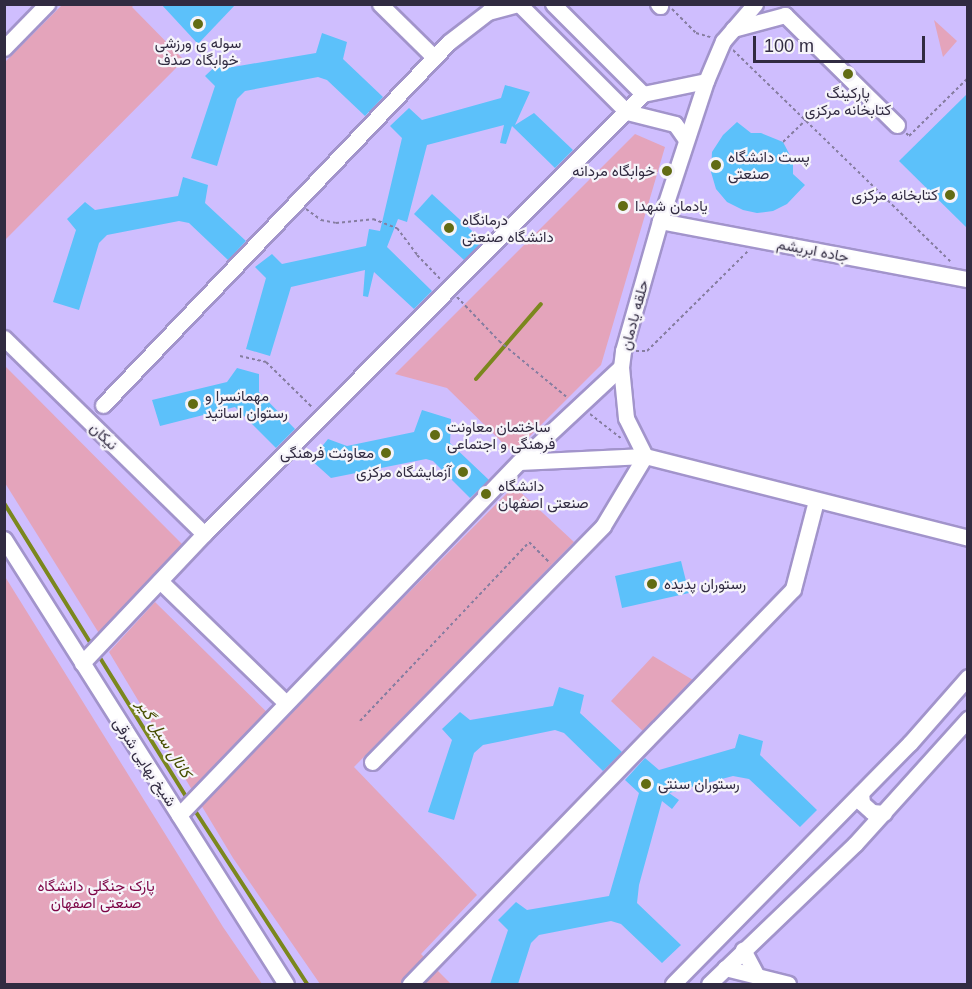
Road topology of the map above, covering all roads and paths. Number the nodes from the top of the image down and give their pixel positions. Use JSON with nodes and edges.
{"nodes":[{"id":1,"x":47,"y":4,"type":"edge"},
{"id":2,"x":380,"y":4,"type":"edge"},
{"id":3,"x":518,"y":4,"type":"edge"},
{"id":4,"x":553,"y":4,"type":"edge"},
{"id":5,"x":755,"y":4,"type":"edge"},
{"id":6,"x":662,"y":5,"type":"edge"},
{"id":7,"x":786,"y":10,"type":"edge"},
{"id":8,"x":727,"y":35,"type":"junction"},
{"id":9,"x":4,"y":48,"type":"edge"},
{"id":10,"x":434,"y":57,"type":"junction"},
{"id":11,"x":968,"y":78,"type":"edge"},
{"id":12,"x":706,"y":81,"type":"junction"},
{"id":13,"x":643,"y":94,"type":"junction"},
{"id":14,"x":627,"y":112,"type":"junction"},
{"id":15,"x":806,"y":120,"type":"junction"},
{"id":16,"x":897,"y":125,"type":"joint"},
{"id":17,"x":686,"y":140,"type":"junction"},
{"id":18,"x":783,"y":142,"type":"dead end"},
{"id":19,"x":297,"y":201,"type":"junction"},
{"id":20,"x":660,"y":221,"type":"junction"},
{"id":21,"x":758,"y":240,"type":"junction"},
{"id":22,"x":951,"y":261,"type":"dead end"},
{"id":23,"x":968,"y":279,"type":"edge"},
{"id":24,"x":450,"y":289,"type":"junction"},
{"id":25,"x":4,"y":339,"type":"edge"},
{"id":26,"x":623,"y":351,"type":"junction"},
{"id":27,"x":240,"y":356,"type":"dead end"},
{"id":28,"x":519,"y":357,"type":"dead end"},
{"id":29,"x":621,"y":367,"type":"junction"},
{"id":30,"x":103,"y":405,"type":"dead end"},
{"id":31,"x":322,"y":417,"type":"junction"},
{"id":32,"x":645,"y":456,"type":"junction"},
{"id":33,"x":519,"y":462,"type":"junction"},
{"id":34,"x":816,"y":501,"type":"junction"},
{"id":35,"x":204,"y":534,"type":"junction"},
{"id":36,"x":968,"y":538,"type":"edge"},
{"id":37,"x":4,"y":539,"type":"edge"},
{"id":38,"x":559,"y":571,"type":"junction"},
{"id":39,"x":160,"y":581,"type":"junction"},
{"id":40,"x":82,"y":663,"type":"junction"},
{"id":41,"x":968,"y":677,"type":"edge"},
{"id":42,"x":285,"y":702,"type":"junction"},
{"id":43,"x":968,"y":719,"type":"edge"},
{"id":44,"x":360,"y":721,"type":"dead end"},
{"id":45,"x":372,"y":762,"type":"dead end"},
{"id":46,"x":861,"y":793,"type":"junction"},
{"id":47,"x":884,"y":813,"type":"junction"},
{"id":48,"x":179,"y":815,"type":"junction"},
{"id":49,"x":743,"y":951,"type":"junction"},
{"id":50,"x":725,"y":968,"type":"junction"},
{"id":51,"x":757,"y":976,"type":"junction"},
{"id":52,"x":286,"y":984,"type":"edge"},
{"id":53,"x":410,"y":984,"type":"edge"},
{"id":54,"x":673,"y":984,"type":"edge"},
{"id":55,"x":709,"y":984,"type":"edge"},
{"id":56,"x":788,"y":984,"type":"edge"}],
"edges":[{"from":1,"to":9,"type":"street"},
{"from":2,"to":10,"type":"street"},
{"from":3,"to":10,"type":"street"},
{"from":3,"to":14,"type":"street"},
{"from":4,"to":13,"type":"street"},
{"from":5,"to":8,"type":"street","name":"حلقه یادمان"},
{"from":6,"to":8,"type":"path"},
{"from":7,"to":8,"type":"street"},
{"from":7,"to":16,"type":"street"},
{"from":8,"to":12,"type":"street","name":"حلقه یادمان"},
{"from":8,"to":15,"type":"path"},
{"from":10,"to":19,"type":"street"},
{"from":11,"to":16,"type":"path"},
{"from":12,"to":13,"type":"street"},
{"from":12,"to":17,"type":"street","name":"حلقه یادمان"},
{"from":13,"to":14,"type":"street"},
{"from":14,"to":17,"type":"street"},
{"from":14,"to":24,"type":"street"},
{"from":15,"to":18,"type":"path"},
{"from":15,"to":22,"type":"path"},
{"from":17,"to":20,"type":"street","name":"حلقه یادمان"},
{"from":19,"to":24,"type":"path"},
{"from":19,"to":30,"type":"street"},
{"from":20,"to":21,"type":"street","name":"جاده ابریشم"},
{"from":20,"to":26,"type":"street","name":"حلقه یادمان"},
{"from":21,"to":23,"type":"street","name":"جاده ابریشم"},
{"from":21,"to":26,"type":"path"},
{"from":24,"to":28,"type":"path"},
{"from":24,"to":31,"type":"street"},
{"from":25,"to":35,"type":"street","name":"نیکان"},
{"from":26,"to":29,"type":"street","name":"حلقه یادمان"},
{"from":27,"to":31,"type":"path"},
{"from":29,"to":32,"type":"street","name":"حلقه یادمان"},
{"from":29,"to":33,"type":"street"},
{"from":31,"to":35,"type":"street"},
{"from":32,"to":33,"type":"street"},
{"from":32,"to":34,"type":"street"},
{"from":32,"to":38,"type":"street"},
{"from":33,"to":42,"type":"street"},
{"from":34,"to":36,"type":"street"},
{"from":34,"to":53,"type":"street"},
{"from":35,"to":39,"type":"street"},
{"from":37,"to":40,"type":"street","name":"شیخ بهایی شرقی"},
{"from":38,"to":44,"type":"path"},
{"from":38,"to":45,"type":"street"},
{"from":39,"to":40,"type":"street"},
{"from":39,"to":42,"type":"street"},
{"from":40,"to":48,"type":"street","name":"شیخ بهایی شرقی"},
{"from":41,"to":46,"type":"street"},
{"from":42,"to":48,"type":"street"},
{"from":43,"to":47,"type":"street"},
{"from":46,"to":47,"type":"street"},
{"from":46,"to":54,"type":"street"},
{"from":47,"to":49,"type":"street"},
{"from":48,"to":52,"type":"street","name":"شیخ بهایی شرقی"},
{"from":49,"to":50,"type":"street"},
{"from":49,"to":51,"type":"street"},
{"from":50,"to":51,"type":"street"},
{"from":50,"to":55,"type":"street"},
{"from":51,"to":56,"type":"street"}]}
